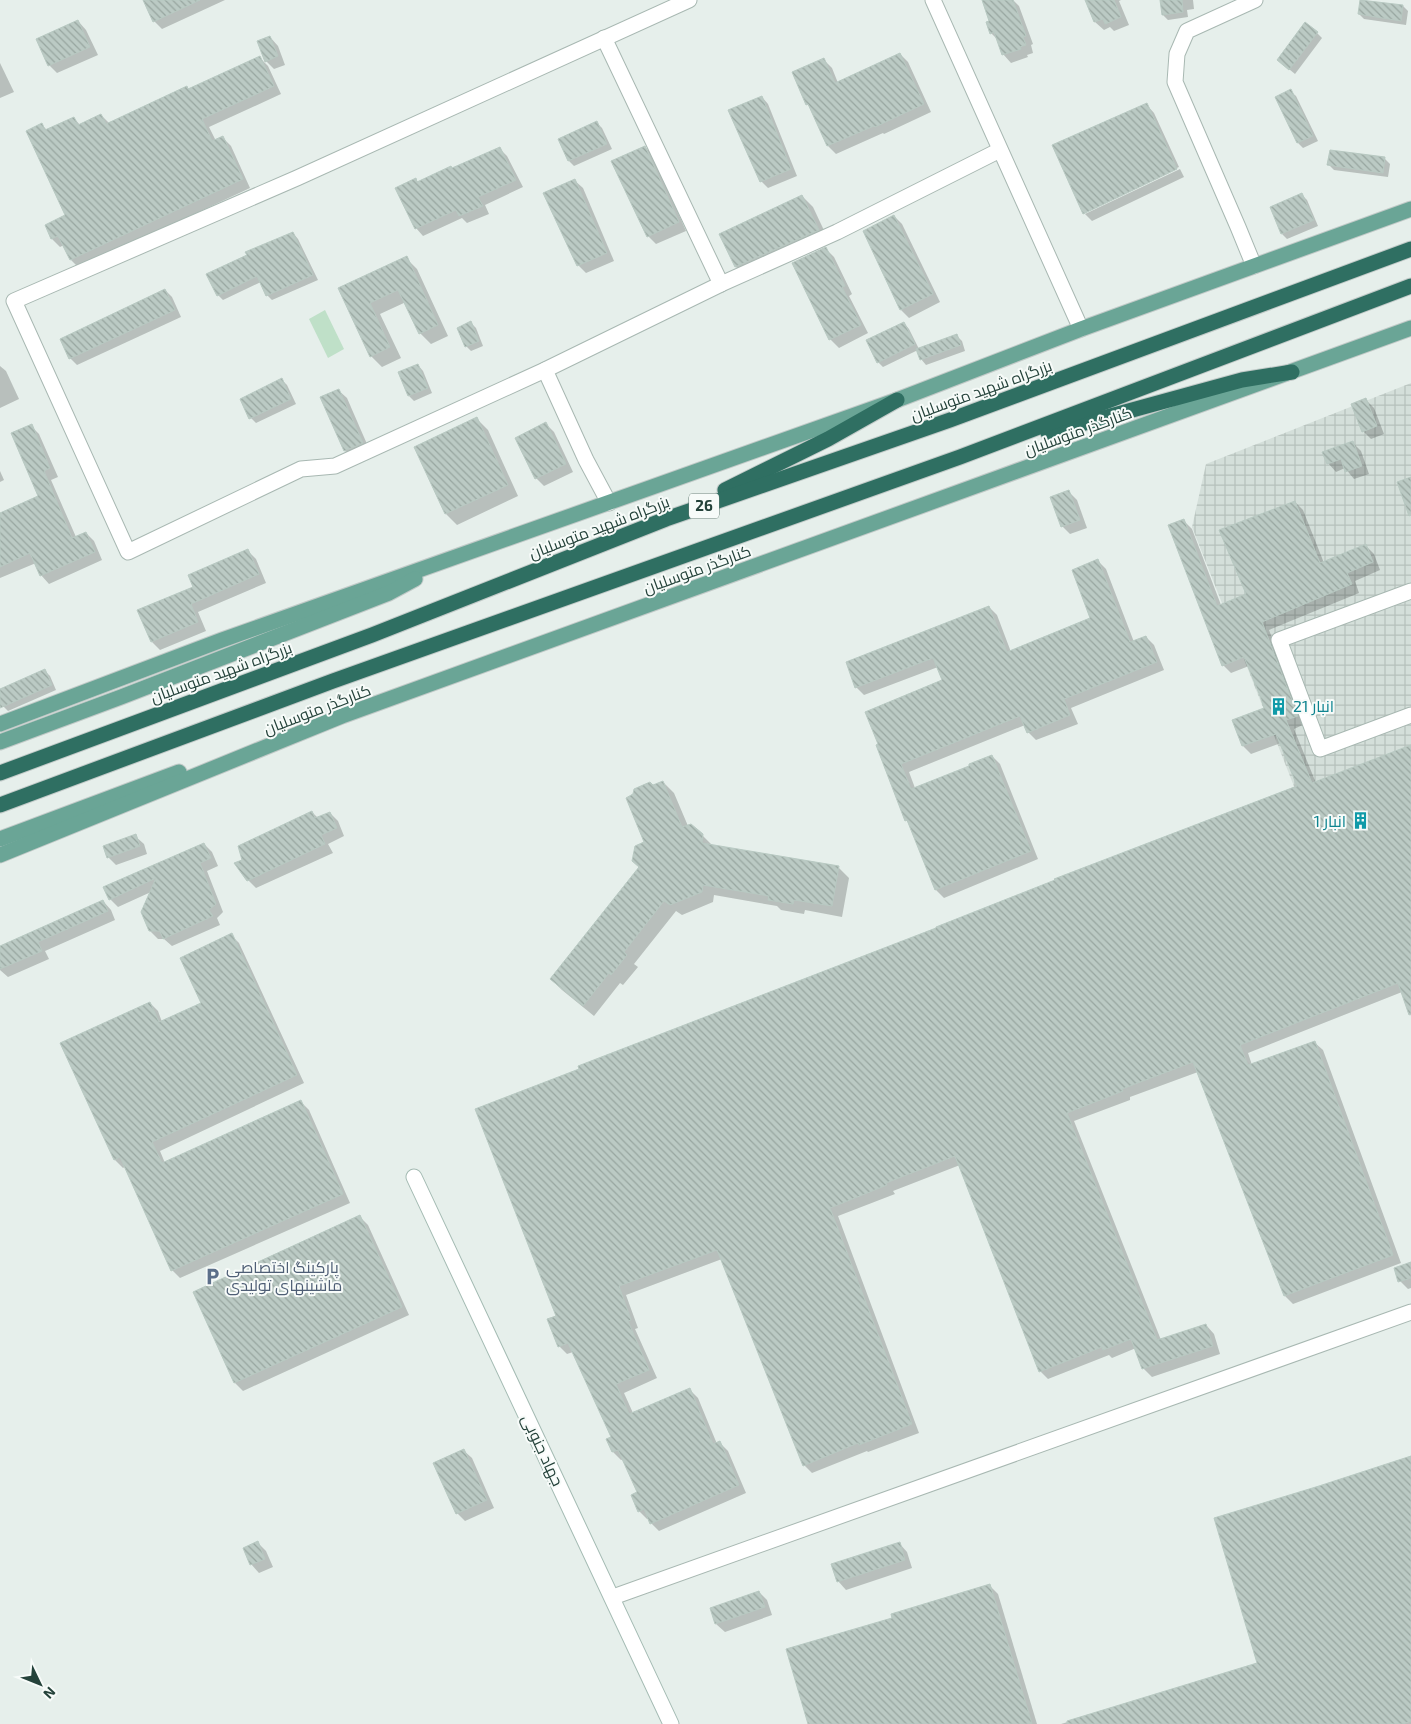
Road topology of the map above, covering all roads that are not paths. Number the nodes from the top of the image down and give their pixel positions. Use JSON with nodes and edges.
{"nodes":[{"id":1,"x":689,"y":0,"type":"edge"},
{"id":2,"x":933,"y":0,"type":"edge"},
{"id":3,"x":1255,"y":0,"type":"edge"},
{"id":4,"x":604,"y":38,"type":"junction"},
{"id":5,"x":1000,"y":150,"type":"junction"},
{"id":6,"x":1411,"y":210,"type":"edge"},
{"id":7,"x":1411,"y":249,"type":"edge"},
{"id":8,"x":1254,"y":266,"type":"junction"},
{"id":9,"x":721,"y":284,"type":"junction"},
{"id":10,"x":1411,"y":286,"type":"edge"},
{"id":11,"x":1411,"y":328,"type":"edge"},
{"id":12,"x":1081,"y":329,"type":"junction"},
{"id":13,"x":545,"y":370,"type":"junction"},
{"id":14,"x":1292,"y":372,"type":"junction"},
{"id":15,"x":896,"y":400,"type":"junction"},
{"id":16,"x":960,"y":457,"type":"junction"},
{"id":17,"x":609,"y":503,"type":"junction"},
{"id":18,"x":666,"y":519,"type":"junction"},
{"id":19,"x":465,"y":553,"type":"junction"},
{"id":20,"x":1411,"y":590,"type":"edge"},
{"id":21,"x":1411,"y":716,"type":"edge"},
{"id":22,"x":324,"y":723,"type":"junction"},
{"id":23,"x":0,"y":724,"type":"edge"},
{"id":24,"x":0,"y":742,"type":"edge"},
{"id":25,"x":0,"y":773,"type":"edge"},
{"id":26,"x":0,"y":805,"type":"edge"},
{"id":27,"x":0,"y":839,"type":"edge"},
{"id":28,"x":0,"y":855,"type":"edge"},
{"id":29,"x":414,"y":1177,"type":"dead end"},
{"id":30,"x":1411,"y":1312,"type":"edge"},
{"id":31,"x":613,"y":1597,"type":"junction"},
{"id":32,"x":671,"y":1724,"type":"edge"}],
"edges":[{"from":1,"to":4,"type":"street"},
{"from":2,"to":5,"type":"street"},
{"from":3,"to":8,"type":"street"},
{"from":4,"to":9,"type":"street"},
{"from":4,"to":13,"type":"street"},
{"from":5,"to":9,"type":"street"},
{"from":5,"to":12,"type":"street"},
{"from":6,"to":8,"type":"main road"},
{"from":7,"to":18,"type":"highway","name":"بزرگراه شهید متوسلیان","number":"26"},
{"from":8,"to":12,"type":"main road"},
{"from":9,"to":13,"type":"street"},
{"from":10,"to":16,"type":"highway"},
{"from":11,"to":14,"type":"main road","name":"کنارگذر متوسلیان"},
{"from":12,"to":15,"type":"main road"},
{"from":13,"to":17,"type":"street"},
{"from":14,"to":16,"type":"highway"},
{"from":14,"to":22,"type":"main road","name":"کنارگذر متوسلیان"},
{"from":15,"to":17,"type":"main road"},
{"from":15,"to":18,"type":"highway"},
{"from":16,"to":26,"type":"highway"},
{"from":17,"to":19,"type":"main road"},
{"from":18,"to":25,"type":"highway","name":"بزرگراه شهید متوسلیان","number":"26"},
{"from":19,"to":23,"type":"main road"},
{"from":19,"to":24,"type":"main road"},
{"from":20,"to":21,"type":"street"},
{"from":22,"to":27,"type":"main road"},
{"from":22,"to":28,"type":"main road","name":"کنارگذر متوسلیان"},
{"from":29,"to":31,"type":"street","name":"جهاد جنوبی"},
{"from":30,"to":31,"type":"street"},
{"from":31,"to":32,"type":"street","name":"جهاد جنوبی"}]}
